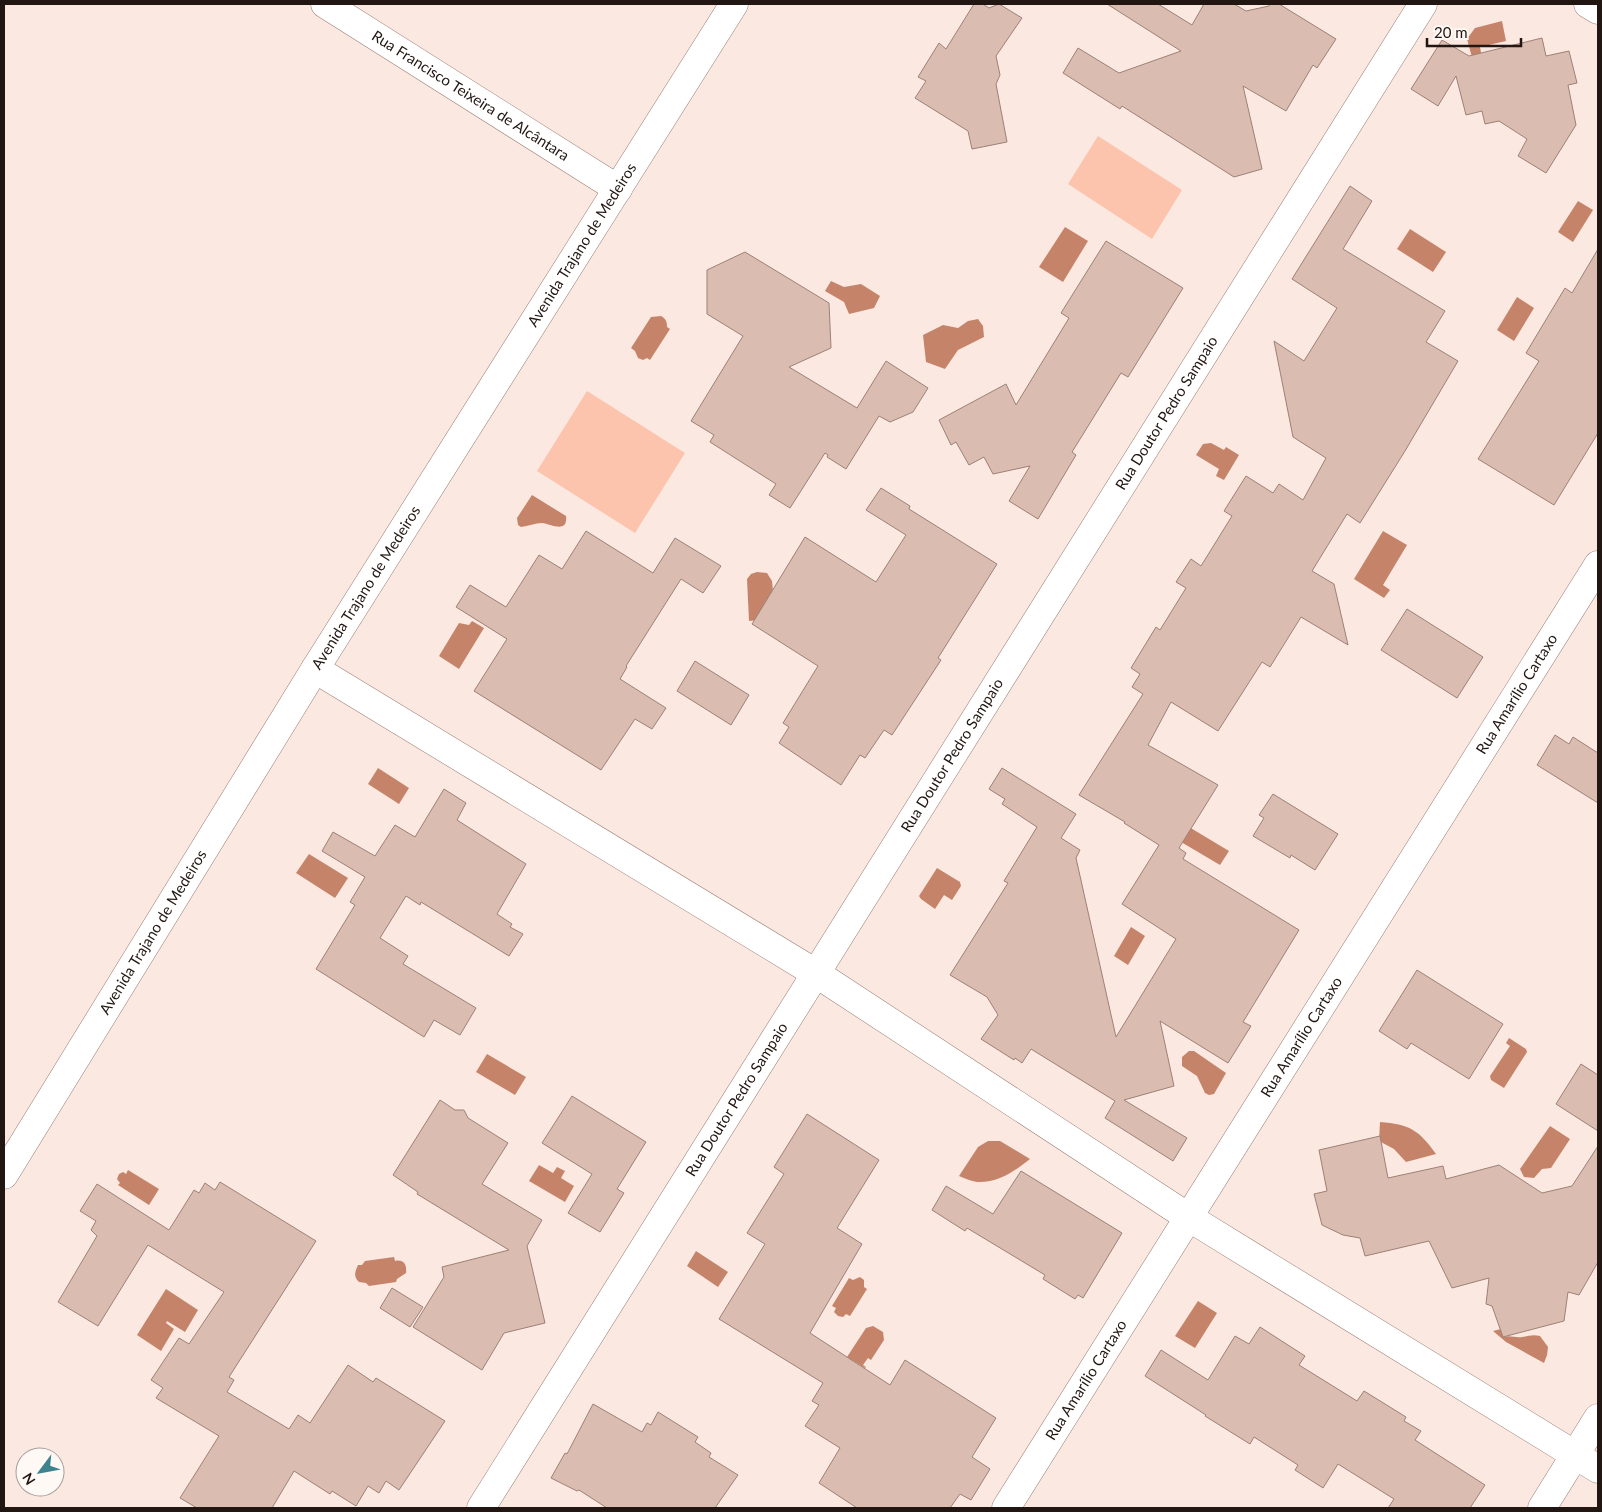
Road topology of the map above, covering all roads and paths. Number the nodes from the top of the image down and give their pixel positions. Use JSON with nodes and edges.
{"nodes":[{"id":1,"x":325,"y":4,"type":"edge"},
{"id":2,"x":734,"y":4,"type":"edge"},
{"id":3,"x":1423,"y":4,"type":"edge"},
{"id":4,"x":1588,"y":4,"type":"edge"},
{"id":5,"x":1598,"y":10,"type":"edge"},
{"id":6,"x":618,"y":189,"type":"junction"},
{"id":7,"x":1598,"y":565,"type":"edge"},
{"id":8,"x":315,"y":669,"type":"junction"},
{"id":9,"x":817,"y":974,"type":"junction"},
{"id":10,"x":7,"y":1163,"type":"edge"},
{"id":11,"x":1188,"y":1218,"type":"junction"},
{"id":12,"x":1598,"y":1418,"type":"edge"},
{"id":13,"x":1575,"y":1455,"type":"junction"},
{"id":14,"x":1598,"y":1469,"type":"edge"},
{"id":15,"x":481,"y":1508,"type":"edge"},
{"id":16,"x":1006,"y":1508,"type":"edge"},
{"id":17,"x":1542,"y":1508,"type":"edge"}],
"edges":[{"from":1,"to":6,"type":"street","name":"Rua Francisco Teixeira de Alcântara"},
{"from":2,"to":6,"type":"street","name":"Avenida Trajano de Medeiros"},
{"from":3,"to":9,"type":"street","name":"Rua Doutor Pedro Sampaio"},
{"from":4,"to":5,"type":"street"},
{"from":6,"to":8,"type":"street","name":"Avenida Trajano de Medeiros"},
{"from":7,"to":11,"type":"street","name":"Rua Amarílio Cartaxo"},
{"from":8,"to":9,"type":"street"},
{"from":8,"to":10,"type":"street","name":"Avenida Trajano de Medeiros"},
{"from":9,"to":11,"type":"street"},
{"from":9,"to":15,"type":"street","name":"Rua Doutor Pedro Sampaio"},
{"from":11,"to":13,"type":"street"},
{"from":11,"to":16,"type":"street","name":"Rua Amarílio Cartaxo"},
{"from":12,"to":13,"type":"street"},
{"from":13,"to":14,"type":"street"},
{"from":13,"to":17,"type":"street"}]}
